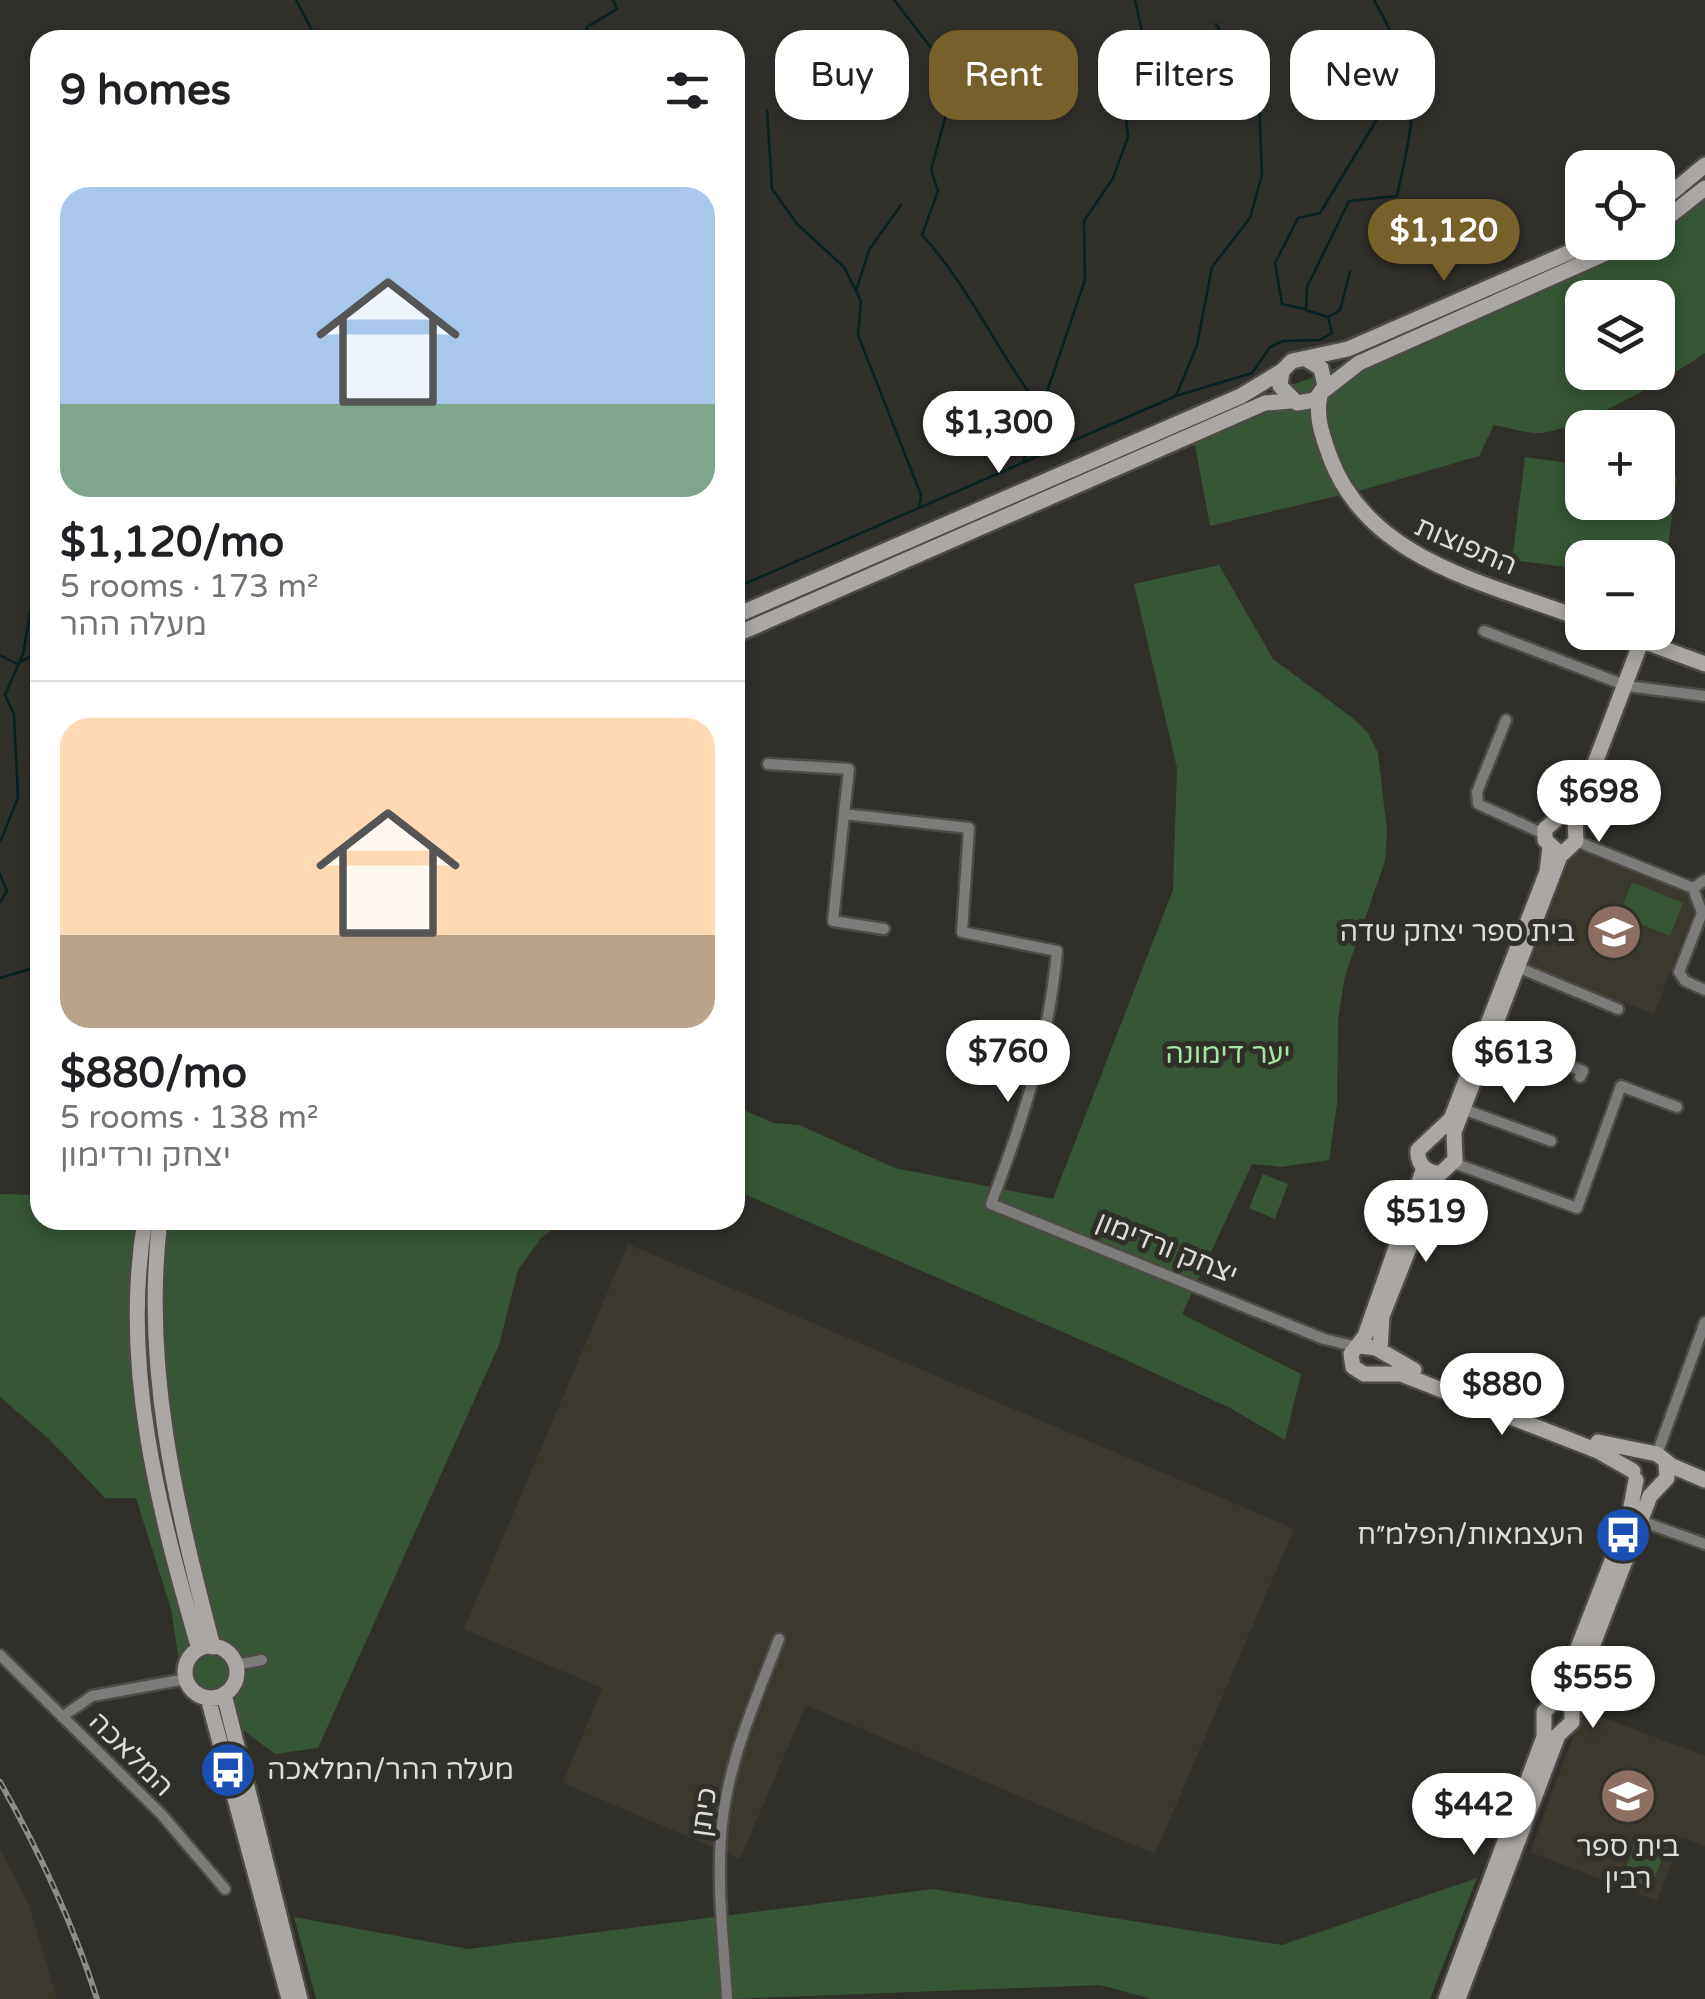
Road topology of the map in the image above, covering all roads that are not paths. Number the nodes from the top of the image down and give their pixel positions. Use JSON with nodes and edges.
{"nodes":[{"id":1,"x":1705,"y":165,"type":"edge"},
{"id":2,"x":1705,"y":188,"type":"edge"},
{"id":3,"x":1675,"y":190,"type":"edge"},
{"id":4,"x":1675,"y":212,"type":"edge"},
{"id":5,"x":1565,"y":255,"type":"edge"},
{"id":6,"x":1590,"y":260,"type":"edge"},
{"id":7,"x":1306,"y":359,"type":"junction"},
{"id":8,"x":1282,"y":372,"type":"junction"},
{"id":9,"x":1321,"y":394,"type":"junction"},
{"id":10,"x":1294,"y":402,"type":"junction"},
{"id":11,"x":1324,"y":440,"type":"junction"},
{"id":12,"x":745,"y":612,"type":"edge"},
{"id":13,"x":1565,"y":612,"type":"edge"},
{"id":14,"x":745,"y":631,"type":"edge"},
{"id":15,"x":1484,"y":631,"type":"dead end"},
{"id":16,"x":1638,"y":650,"type":"edge"},
{"id":17,"x":1664,"y":650,"type":"edge"},
{"id":18,"x":1705,"y":664,"type":"edge"},
{"id":19,"x":1623,"y":685,"type":"junction"},
{"id":20,"x":1705,"y":696,"type":"edge"},
{"id":21,"x":1506,"y":720,"type":"dead end"},
{"id":22,"x":768,"y":764,"type":"dead end"},
{"id":23,"x":844,"y":814,"type":"junction"},
{"id":24,"x":1562,"y":839,"type":"junction"},
{"id":25,"x":1705,"y":880,"type":"edge"},
{"id":26,"x":1693,"y":888,"type":"junction"},
{"id":27,"x":884,"y":929,"type":"dead end"},
{"id":28,"x":1517,"y":967,"type":"junction"},
{"id":29,"x":1705,"y":990,"type":"edge"},
{"id":30,"x":1618,"y":1010,"type":"dead end"},
{"id":31,"x":1490,"y":1038,"type":"junction"},
{"id":32,"x":1580,"y":1078,"type":"dead end"},
{"id":33,"x":1677,"y":1106,"type":"dead end"},
{"id":34,"x":1463,"y":1109,"type":"junction"},
{"id":35,"x":1437,"y":1135,"type":"junction"},
{"id":36,"x":1551,"y":1141,"type":"dead end"},
{"id":37,"x":1453,"y":1143,"type":"junction"},
{"id":38,"x":1454,"y":1163,"type":"junction"},
{"id":39,"x":1432,"y":1171,"type":"junction"},
{"id":40,"x":144,"y":1230,"type":"edge"},
{"id":41,"x":159,"y":1230,"type":"edge"},
{"id":42,"x":1705,"y":1322,"type":"edge"},
{"id":43,"x":1356,"y":1350,"type":"junction"},
{"id":44,"x":1382,"y":1352,"type":"junction"},
{"id":45,"x":1381,"y":1372,"type":"junction"},
{"id":46,"x":1658,"y":1468,"type":"junction"},
{"id":47,"x":1635,"y":1476,"type":"junction"},
{"id":48,"x":1705,"y":1480,"type":"edge"},
{"id":49,"x":1705,"y":1490,"type":"edge"},
{"id":50,"x":1641,"y":1521,"type":"junction"},
{"id":51,"x":1705,"y":1544,"type":"edge"},
{"id":52,"x":779,"y":1638,"type":"dead end"},
{"id":53,"x":206,"y":1648,"type":"junction"},
{"id":54,"x":0,"y":1655,"type":"edge"},
{"id":55,"x":262,"y":1660,"type":"dead end"},
{"id":56,"x":236,"y":1665,"type":"junction"},
{"id":57,"x":186,"y":1679,"type":"junction"},
{"id":58,"x":216,"y":1696,"type":"junction"},
{"id":59,"x":1563,"y":1705,"type":"junction"},
{"id":60,"x":62,"y":1717,"type":"junction"},
{"id":61,"x":1553,"y":1728,"type":"junction"},
{"id":62,"x":225,"y":1889,"type":"dead end"},
{"id":63,"x":289,"y":1999,"type":"edge"},
{"id":64,"x":300,"y":1999,"type":"edge"},
{"id":65,"x":727,"y":1999,"type":"edge"},
{"id":66,"x":1446,"y":1999,"type":"edge"},
{"id":67,"x":1458,"y":1999,"type":"edge"}],
"edges":[{"from":1,"to":3,"type":"main road"},
{"from":2,"to":4,"type":"main road"},
{"from":5,"to":7,"type":"main road"},
{"from":6,"to":9,"type":"main road"},
{"from":7,"to":8,"type":"main road"},
{"from":7,"to":9,"type":"main road"},
{"from":8,"to":10,"type":"main road"},
{"from":8,"to":12,"type":"main road"},
{"from":9,"to":10,"type":"main road"},
{"from":9,"to":11,"type":"main road","name":"התפוצות"},
{"from":10,"to":11,"type":"main road","name":"התפוצות"},
{"from":10,"to":14,"type":"main road"},
{"from":11,"to":13,"type":"main road","name":"התפוצות"},
{"from":15,"to":19,"type":"street"},
{"from":16,"to":19,"type":"main road"},
{"from":17,"to":18,"type":"main road"},
{"from":19,"to":20,"type":"street"},
{"from":19,"to":24,"type":"main road"},
{"from":19,"to":24,"type":"main road"},
{"from":21,"to":24,"type":"street"},
{"from":22,"to":23,"type":"street"},
{"from":23,"to":27,"type":"street"},
{"from":23,"to":43,"type":"street","name":"יצחק ורדימון"},
{"from":24,"to":26,"type":"street"},
{"from":24,"to":28,"type":"main road"},
{"from":24,"to":35,"type":"main road"},
{"from":25,"to":26,"type":"street"},
{"from":26,"to":29,"type":"street"},
{"from":28,"to":30,"type":"street"},
{"from":28,"to":31,"type":"main road"},
{"from":31,"to":32,"type":"street"},
{"from":31,"to":34,"type":"main road"},
{"from":33,"to":38,"type":"street"},
{"from":34,"to":36,"type":"street"},
{"from":34,"to":37,"type":"main road"},
{"from":35,"to":37,"type":"main road"},
{"from":35,"to":39,"type":"main road"},
{"from":37,"to":38,"type":"main road"},
{"from":38,"to":39,"type":"main road"},
{"from":39,"to":43,"type":"main road"},
{"from":39,"to":44,"type":"main road"},
{"from":40,"to":53,"type":"main road"},
{"from":41,"to":53,"type":"main road"},
{"from":42,"to":46,"type":"street"},
{"from":43,"to":44,"type":"main road"},
{"from":43,"to":45,"type":"main road"},
{"from":44,"to":45,"type":"main road"},
{"from":44,"to":46,"type":"main road"},
{"from":45,"to":47,"type":"main road"},
{"from":46,"to":47,"type":"main road"},
{"from":46,"to":47,"type":"main road"},
{"from":46,"to":48,"type":"main road"},
{"from":46,"to":49,"type":"main road"},
{"from":46,"to":50,"type":"main road"},
{"from":47,"to":59,"type":"main road"},
{"from":50,"to":51,"type":"street"},
{"from":50,"to":59,"type":"main road"},
{"from":52,"to":65,"type":"street","name":"כיתן"},
{"from":53,"to":56,"type":"main road"},
{"from":53,"to":57,"type":"main road"},
{"from":54,"to":60,"type":"street","name":"המלאכה"},
{"from":55,"to":56,"type":"street"},
{"from":56,"to":58,"type":"main road"},
{"from":57,"to":58,"type":"main road"},
{"from":57,"to":60,"type":"street"},
{"from":58,"to":63,"type":"main road"},
{"from":58,"to":64,"type":"main road"},
{"from":59,"to":61,"type":"main road"},
{"from":59,"to":61,"type":"main road"},
{"from":60,"to":62,"type":"street","name":"המלאכה"},
{"from":61,"to":66,"type":"main road"},
{"from":61,"to":67,"type":"main road"}]}
